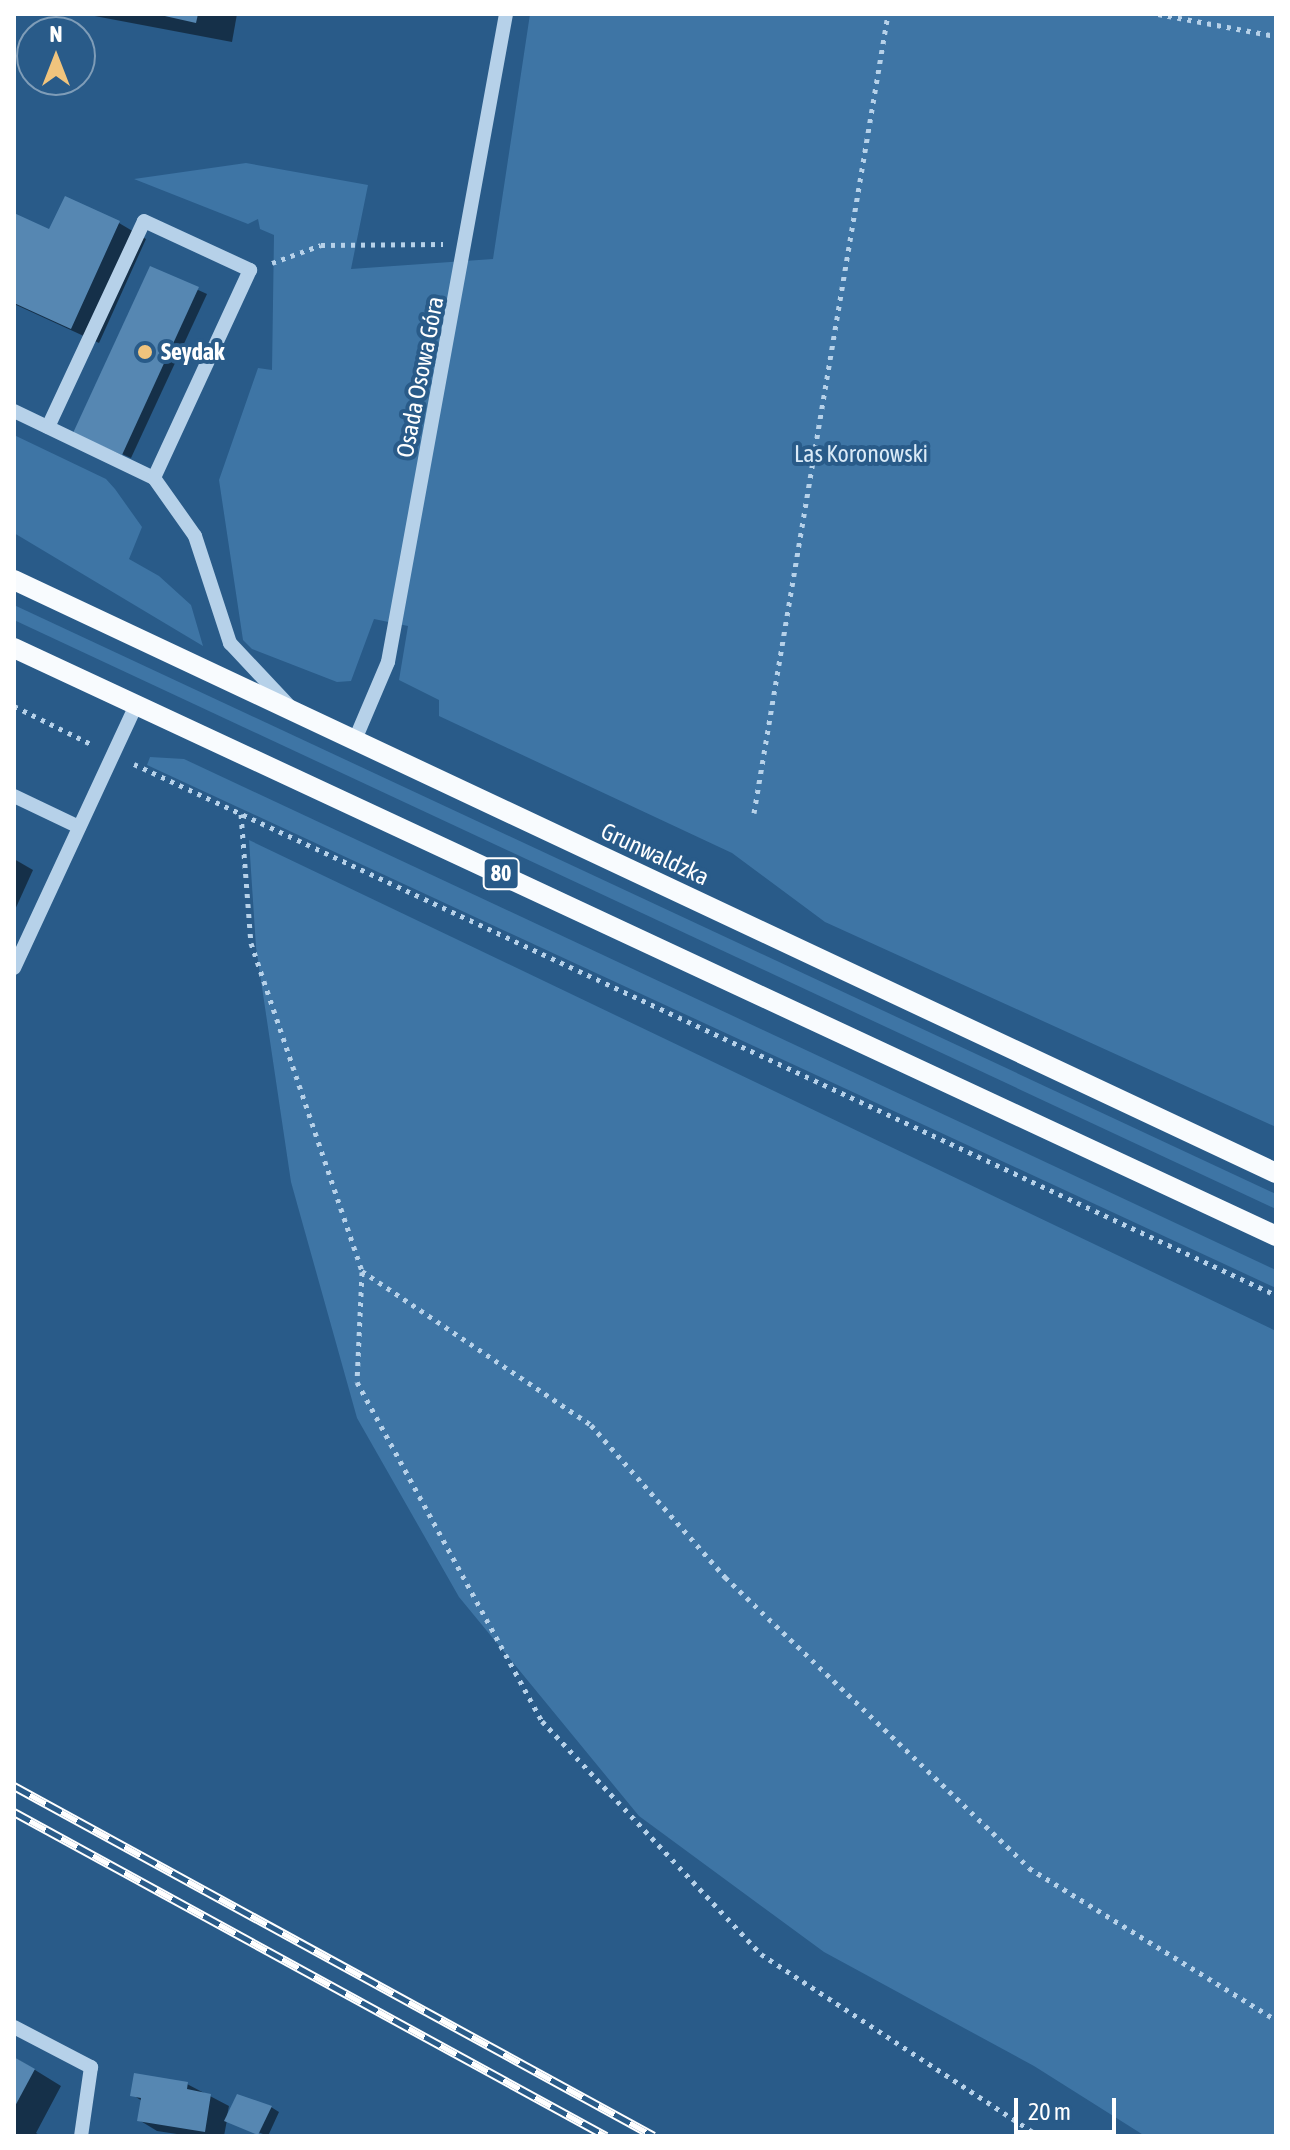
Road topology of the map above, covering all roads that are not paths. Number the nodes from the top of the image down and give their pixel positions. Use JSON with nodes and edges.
{"nodes":[{"id":1,"x":506,"y":14,"type":"edge"},
{"id":2,"x":14,"y":411,"type":"edge"},
{"id":3,"x":48,"y":427,"type":"junction"},
{"id":4,"x":154,"y":478,"type":"junction"},
{"id":5,"x":14,"y":580,"type":"edge"},
{"id":6,"x":14,"y":648,"type":"edge"},
{"id":7,"x":136,"y":705,"type":"junction"},
{"id":8,"x":298,"y":716,"type":"junction"},
{"id":9,"x":354,"y":742,"type":"junction"},
{"id":10,"x":14,"y":796,"type":"edge"},
{"id":11,"x":79,"y":827,"type":"junction"},
{"id":12,"x":14,"y":968,"type":"edge"},
{"id":13,"x":1276,"y":1173,"type":"edge"},
{"id":14,"x":1276,"y":1236,"type":"edge"},
{"id":15,"x":14,"y":2027,"type":"edge"},
{"id":16,"x":81,"y":2136,"type":"edge"}],
"edges":[{"from":1,"to":9,"type":"street","name":"Osada Osowa Góra"},
{"from":2,"to":3,"type":"street"},
{"from":3,"to":4,"type":"street"},
{"from":3,"to":4,"type":"street"},
{"from":4,"to":8,"type":"street"},
{"from":5,"to":8,"type":"main road","name":"Grunwaldzka","number":"80"},
{"from":6,"to":7,"type":"main road","number":"80"},
{"from":7,"to":11,"type":"street"},
{"from":7,"to":14,"type":"main road","number":"80"},
{"from":8,"to":9,"type":"main road","name":"Grunwaldzka","number":"80"},
{"from":9,"to":13,"type":"main road","name":"Grunwaldzka","number":"80"},
{"from":10,"to":11,"type":"street"},
{"from":11,"to":12,"type":"street"},
{"from":15,"to":16,"type":"street"}]}
